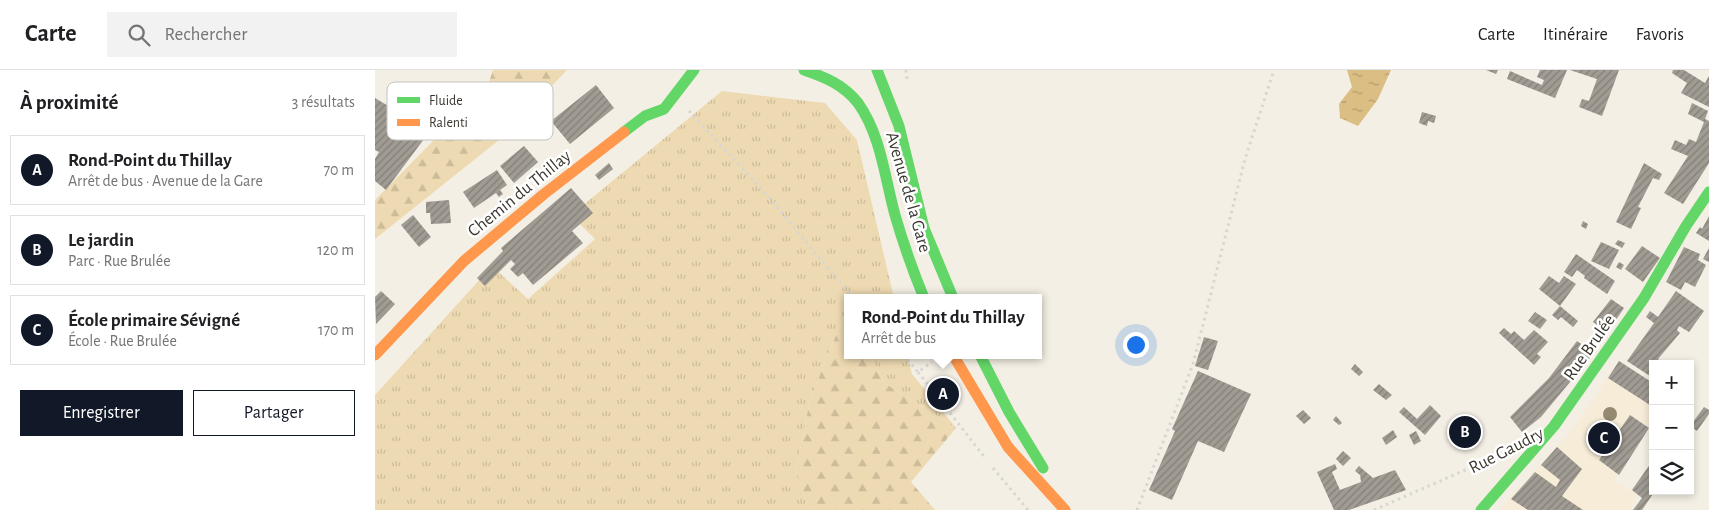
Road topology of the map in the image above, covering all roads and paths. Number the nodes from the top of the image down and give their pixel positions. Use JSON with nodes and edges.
{"nodes":[{"id":1,"x":694,"y":70,"type":"edge"},
{"id":2,"x":804,"y":70,"type":"edge"},
{"id":3,"x":877,"y":70,"type":"edge"},
{"id":4,"x":1274,"y":70,"type":"edge"},
{"id":5,"x":674,"y":95,"type":"junction"},
{"id":6,"x":1709,"y":192,"type":"edge"},
{"id":7,"x":850,"y":294,"type":"edge"},
{"id":8,"x":923,"y":294,"type":"edge"},
{"id":9,"x":951,"y":294,"type":"edge"},
{"id":10,"x":375,"y":355,"type":"edge"},
{"id":11,"x":907,"y":359,"type":"edge"},
{"id":12,"x":935,"y":359,"type":"edge"},
{"id":13,"x":955,"y":359,"type":"edge"},
{"id":14,"x":982,"y":359,"type":"edge"},
{"id":15,"x":918,"y":372,"type":"junction"},
{"id":16,"x":1502,"y":453,"type":"dead end"},
{"id":17,"x":1028,"y":510,"type":"edge"},
{"id":18,"x":1067,"y":510,"type":"edge"},
{"id":19,"x":1137,"y":510,"type":"edge"},
{"id":20,"x":1374,"y":510,"type":"edge"},
{"id":21,"x":1481,"y":510,"type":"edge"}],
"edges":[{"from":1,"to":5,"type":"main road","name":"Chemin du Thillay"},
{"from":2,"to":8,"type":"main road","name":"Avenue de la Gare"},
{"from":3,"to":9,"type":"main road","name":"Avenue de la Gare"},
{"from":4,"to":19,"type":"path"},
{"from":5,"to":7,"type":"path"},
{"from":5,"to":10,"type":"main road","name":"Chemin du Thillay"},
{"from":6,"to":21,"type":"main road","name":"Rue Brulée"},
{"from":11,"to":15,"type":"path"},
{"from":12,"to":15,"type":"path"},
{"from":13,"to":18,"type":"main road"},
{"from":14,"to":18,"type":"main road"},
{"from":15,"to":17,"type":"path"},
{"from":16,"to":20,"type":"path","name":"Rue Gaudry"}]}
